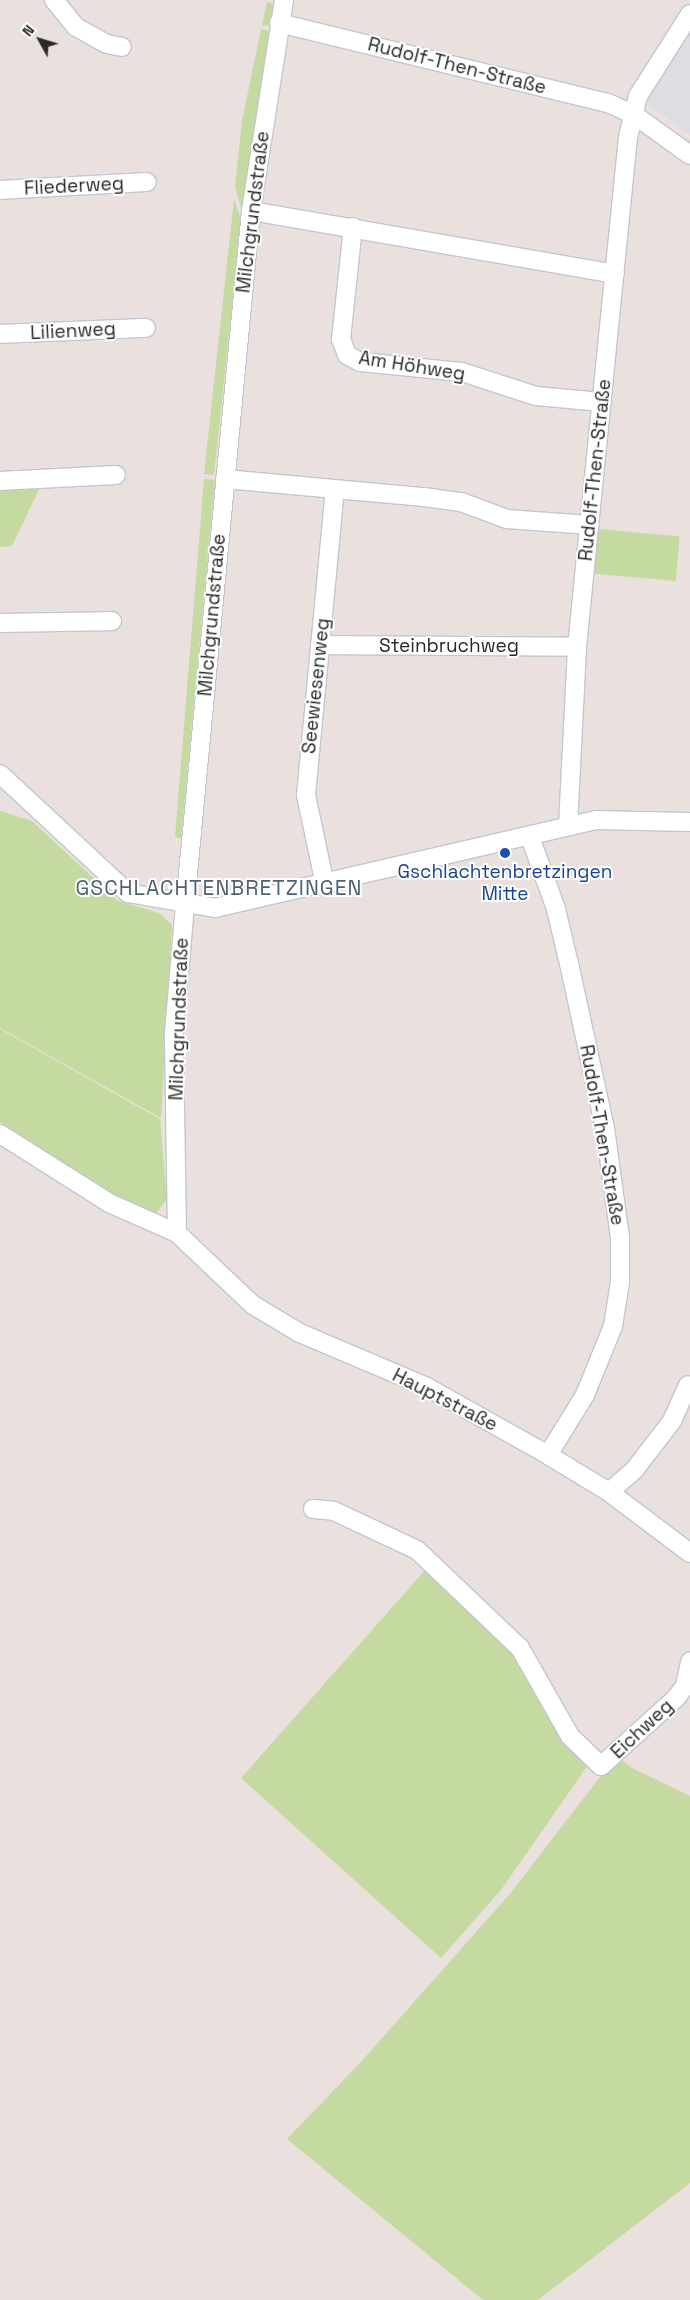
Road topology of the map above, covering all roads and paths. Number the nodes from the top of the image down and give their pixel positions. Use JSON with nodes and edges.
{"nodes":[{"id":1,"x":54,"y":0,"type":"edge"},
{"id":2,"x":284,"y":0,"type":"edge"},
{"id":3,"x":690,"y":14,"type":"edge"},
{"id":4,"x":279,"y":23,"type":"junction"},
{"id":5,"x":122,"y":47,"type":"dead end"},
{"id":6,"x":633,"y":114,"type":"junction"},
{"id":7,"x":690,"y":155,"type":"edge"},
{"id":8,"x":147,"y":182,"type":"dead end"},
{"id":9,"x":0,"y":190,"type":"edge"},
{"id":10,"x":251,"y":211,"type":"junction"},
{"id":11,"x":353,"y":227,"type":"junction"},
{"id":12,"x":615,"y":274,"type":"junction"},
{"id":13,"x":146,"y":328,"type":"dead end"},
{"id":14,"x":0,"y":334,"type":"edge"},
{"id":15,"x":602,"y":402,"type":"junction"},
{"id":16,"x":116,"y":475,"type":"dead end"},
{"id":17,"x":225,"y":479,"type":"junction"},
{"id":18,"x":0,"y":482,"type":"edge"},
{"id":19,"x":335,"y":490,"type":"junction"},
{"id":20,"x":590,"y":525,"type":"junction"},
{"id":21,"x":112,"y":621,"type":"dead end"},
{"id":22,"x":0,"y":623,"type":"edge"},
{"id":23,"x":320,"y":645,"type":"junction"},
{"id":24,"x":577,"y":647,"type":"junction"},
{"id":25,"x":0,"y":774,"type":"edge"},
{"id":26,"x":690,"y":822,"type":"edge"},
{"id":27,"x":568,"y":826,"type":"junction"},
{"id":28,"x":530,"y":837,"type":"junction"},
{"id":29,"x":324,"y":880,"type":"junction"},
{"id":30,"x":184,"y":904,"type":"junction"},
{"id":31,"x":0,"y":1134,"type":"edge"},
{"id":32,"x":177,"y":1233,"type":"junction"},
{"id":33,"x":688,"y":1384,"type":"dead end"},
{"id":34,"x":548,"y":1455,"type":"junction"},
{"id":35,"x":609,"y":1492,"type":"junction"},
{"id":36,"x":313,"y":1509,"type":"dead end"},
{"id":37,"x":690,"y":1553,"type":"edge"},
{"id":38,"x":690,"y":1662,"type":"edge"}],
"edges":[{"from":1,"to":5,"type":"street"},
{"from":2,"to":4,"type":"street","name":"Milchgrundstraße"},
{"from":3,"to":6,"type":"street","name":"Rudolf-Then-Straße"},
{"from":4,"to":6,"type":"street","name":"Rudolf-Then-Straße"},
{"from":4,"to":10,"type":"street","name":"Milchgrundstraße"},
{"from":6,"to":7,"type":"street"},
{"from":6,"to":12,"type":"street","name":"Rudolf-Then-Straße"},
{"from":8,"to":9,"type":"street","name":"Fliederweg"},
{"from":10,"to":11,"type":"street"},
{"from":10,"to":17,"type":"street","name":"Milchgrundstraße"},
{"from":11,"to":12,"type":"street"},
{"from":11,"to":15,"type":"street","name":"Am Höhweg"},
{"from":12,"to":15,"type":"street","name":"Rudolf-Then-Straße"},
{"from":13,"to":14,"type":"street","name":"Lilienweg"},
{"from":15,"to":20,"type":"street","name":"Rudolf-Then-Straße"},
{"from":16,"to":18,"type":"street"},
{"from":17,"to":19,"type":"street"},
{"from":17,"to":30,"type":"street","name":"Milchgrundstraße"},
{"from":19,"to":20,"type":"street"},
{"from":19,"to":23,"type":"street","name":"Seewiesenweg"},
{"from":20,"to":24,"type":"street","name":"Rudolf-Then-Straße"},
{"from":21,"to":22,"type":"street"},
{"from":23,"to":24,"type":"street","name":"Steinbruchweg"},
{"from":23,"to":29,"type":"street","name":"Seewiesenweg"},
{"from":24,"to":27,"type":"street","name":"Rudolf-Then-Straße"},
{"from":25,"to":30,"type":"street"},
{"from":26,"to":27,"type":"street"},
{"from":27,"to":28,"type":"street"},
{"from":28,"to":29,"type":"street"},
{"from":28,"to":34,"type":"street","name":"Rudolf-Then-Straße"},
{"from":29,"to":30,"type":"street"},
{"from":30,"to":32,"type":"street","name":"Milchgrundstraße"},
{"from":31,"to":32,"type":"street"},
{"from":32,"to":34,"type":"street","name":"Hauptstraße"},
{"from":33,"to":35,"type":"street"},
{"from":34,"to":35,"type":"street","name":"Hauptstraße"},
{"from":35,"to":37,"type":"street","name":"Hauptstraße"},
{"from":36,"to":38,"type":"street","name":"Eichweg"}]}
